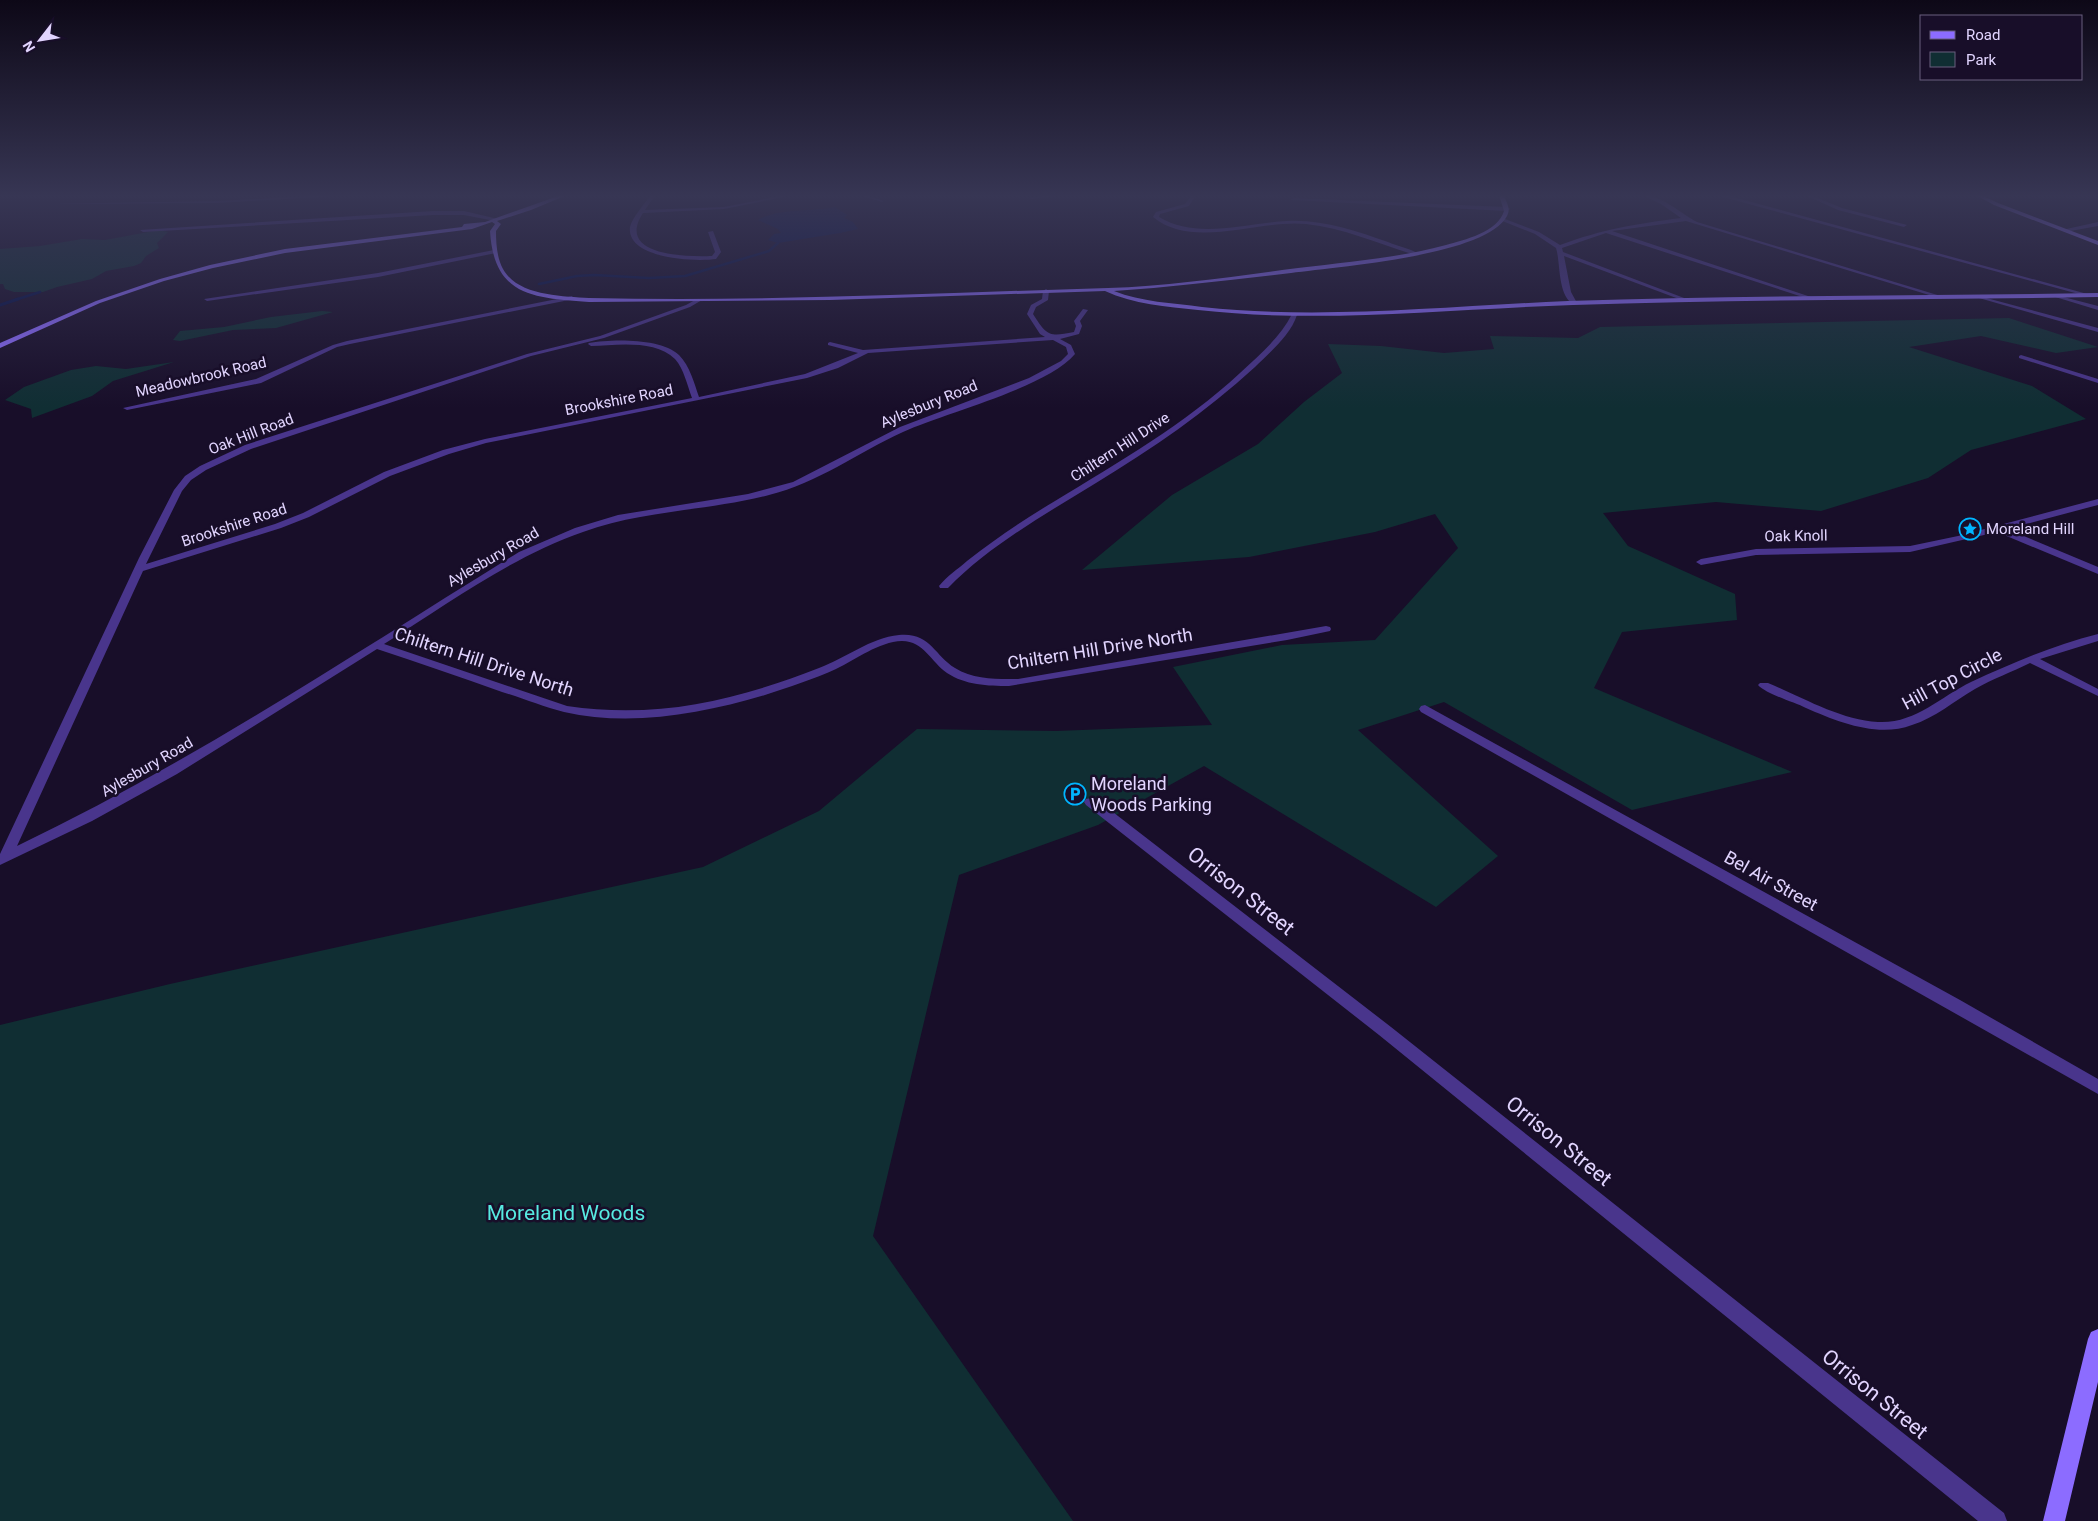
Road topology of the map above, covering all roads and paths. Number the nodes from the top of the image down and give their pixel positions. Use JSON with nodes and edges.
{"nodes":[{"id":1,"x":214,"y":266,"type":"edge"},
{"id":2,"x":423,"y":266,"type":"edge"},
{"id":3,"x":500,"y":266,"type":"edge"},
{"id":4,"x":1327,"y":266,"type":"edge"},
{"id":5,"x":1562,"y":266,"type":"edge"},
{"id":6,"x":1601,"y":266,"type":"edge"},
{"id":7,"x":1713,"y":266,"type":"edge"},
{"id":8,"x":1840,"y":266,"type":"edge"},
{"id":9,"x":1982,"y":266,"type":"edge"},
{"id":10,"x":1106,"y":289,"type":"junction"},
{"id":11,"x":1046,"y":291,"type":"junction"},
{"id":12,"x":2088,"y":295,"type":"junction"},
{"id":13,"x":2098,"y":295,"type":"edge"},
{"id":14,"x":2054,"y":296,"type":"junction"},
{"id":15,"x":1941,"y":297,"type":"junction"},
{"id":16,"x":1981,"y":297,"type":"junction"},
{"id":17,"x":572,"y":298,"type":"junction"},
{"id":18,"x":207,"y":299,"type":"dead end"},
{"id":19,"x":1814,"y":299,"type":"junction"},
{"id":20,"x":699,"y":300,"type":"junction"},
{"id":21,"x":1689,"y":300,"type":"junction"},
{"id":22,"x":1574,"y":303,"type":"junction"},
{"id":23,"x":2098,"y":308,"type":"edge"},
{"id":24,"x":1084,"y":310,"type":"dead end"},
{"id":25,"x":1294,"y":314,"type":"junction"},
{"id":26,"x":2098,"y":330,"type":"edge"},
{"id":27,"x":1054,"y":338,"type":"junction"},
{"id":28,"x":830,"y":344,"type":"dead end"},
{"id":29,"x":0,"y":346,"type":"edge"},
{"id":30,"x":559,"y":349,"type":"junction"},
{"id":31,"x":863,"y":352,"type":"junction"},
{"id":32,"x":2021,"y":357,"type":"dead end"},
{"id":33,"x":2098,"y":382,"type":"edge"},
{"id":34,"x":696,"y":399,"type":"junction"},
{"id":35,"x":126,"y":408,"type":"dead end"},
{"id":36,"x":2098,"y":502,"type":"edge"},
{"id":37,"x":1999,"y":529,"type":"junction"},
{"id":38,"x":1701,"y":562,"type":"dead end"},
{"id":39,"x":139,"y":570,"type":"junction"},
{"id":40,"x":2098,"y":571,"type":"edge"},
{"id":41,"x":944,"y":586,"type":"dead end"},
{"id":42,"x":1326,"y":628,"type":"dead end"},
{"id":43,"x":2098,"y":637,"type":"edge"},
{"id":44,"x":376,"y":645,"type":"junction"},
{"id":45,"x":2030,"y":659,"type":"junction"},
{"id":46,"x":1764,"y":685,"type":"dead end"},
{"id":47,"x":2098,"y":693,"type":"edge"},
{"id":48,"x":1424,"y":709,"type":"dead end"},
{"id":49,"x":1091,"y":802,"type":"dead end"},
{"id":50,"x":3,"y":859,"type":"edge"},
{"id":51,"x":2098,"y":1086,"type":"edge"},
{"id":52,"x":2098,"y":1339,"type":"edge"},
{"id":53,"x":1996,"y":1521,"type":"edge"},
{"id":54,"x":2054,"y":1521,"type":"edge"}],
"edges":[{"from":1,"to":29,"type":"street"},
{"from":2,"to":18,"type":"street"},
{"from":3,"to":17,"type":"street"},
{"from":4,"to":10,"type":"street"},
{"from":5,"to":22,"type":"street"},
{"from":6,"to":21,"type":"street"},
{"from":7,"to":19,"type":"street"},
{"from":8,"to":15,"type":"street"},
{"from":9,"to":12,"type":"street"},
{"from":10,"to":11,"type":"street"},
{"from":10,"to":25,"type":"street"},
{"from":11,"to":20,"type":"street"},
{"from":11,"to":27,"type":"street"},
{"from":12,"to":13,"type":"street"},
{"from":12,"to":14,"type":"street"},
{"from":14,"to":16,"type":"street"},
{"from":14,"to":23,"type":"street"},
{"from":15,"to":16,"type":"street"},
{"from":15,"to":19,"type":"street"},
{"from":16,"to":26,"type":"street"},
{"from":17,"to":20,"type":"street"},
{"from":17,"to":35,"type":"street","name":"Meadowbrook Road"},
{"from":19,"to":21,"type":"street"},
{"from":20,"to":30,"type":"street","name":"Oak Hill Road"},
{"from":21,"to":22,"type":"street"},
{"from":22,"to":25,"type":"street"},
{"from":24,"to":27,"type":"street"},
{"from":25,"to":41,"type":"street","name":"Chiltern Hill Drive"},
{"from":27,"to":31,"type":"street","name":"Brookshire Road"},
{"from":27,"to":44,"type":"street","name":"Aylesbury Road"},
{"from":28,"to":31,"type":"street"},
{"from":30,"to":34,"type":"street"},
{"from":30,"to":39,"type":"street","name":"Oak Hill Road"},
{"from":31,"to":34,"type":"street","name":"Brookshire Road"},
{"from":32,"to":33,"type":"street"},
{"from":34,"to":39,"type":"street","name":"Brookshire Road"},
{"from":36,"to":37,"type":"street"},
{"from":37,"to":38,"type":"street","name":"Oak Knoll"},
{"from":37,"to":40,"type":"street"},
{"from":39,"to":50,"type":"street","name":"Oak Hill Road"},
{"from":42,"to":44,"type":"street","name":"Chiltern Hill Drive North"},
{"from":43,"to":45,"type":"street","name":"Hill Top Circle"},
{"from":44,"to":50,"type":"street","name":"Aylesbury Road"},
{"from":45,"to":46,"type":"street","name":"Hill Top Circle"},
{"from":45,"to":47,"type":"street"},
{"from":48,"to":51,"type":"street","name":"Bel Air Street"},
{"from":49,"to":53,"type":"street","name":"Orrison Street"},
{"from":52,"to":54,"type":"street"}]}
